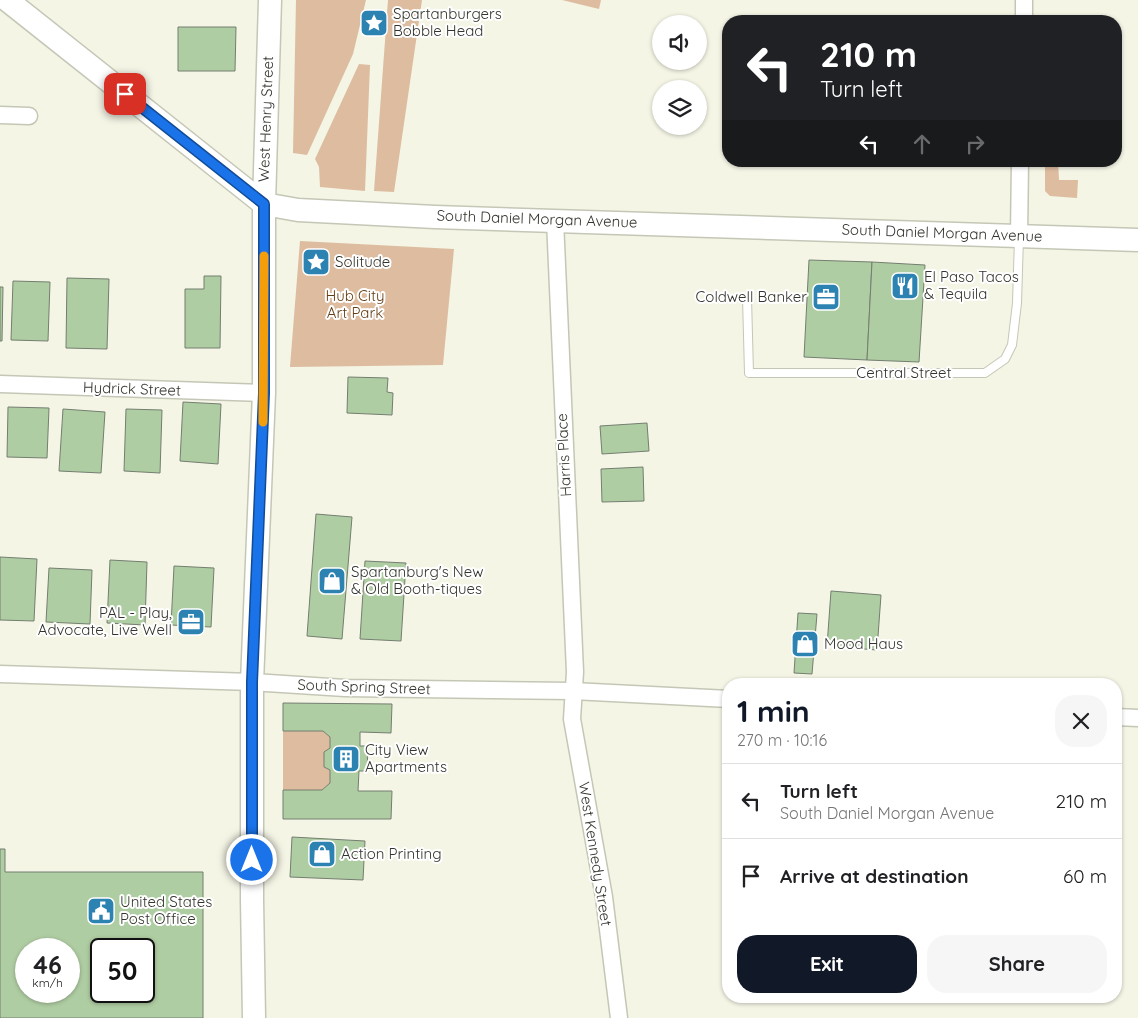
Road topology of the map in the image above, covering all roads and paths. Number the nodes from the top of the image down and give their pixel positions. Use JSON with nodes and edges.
{"nodes":[{"id":1,"x":8,"y":0,"type":"edge"},
{"id":2,"x":270,"y":0,"type":"edge"},
{"id":3,"x":1024,"y":0,"type":"edge"},
{"id":4,"x":1024,"y":15,"type":"edge"},
{"id":5,"x":0,"y":115,"type":"edge"},
{"id":6,"x":29,"y":116,"type":"dead end"},
{"id":7,"x":1020,"y":167,"type":"edge"},
{"id":8,"x":264,"y":204,"type":"junction"},
{"id":9,"x":555,"y":220,"type":"junction"},
{"id":10,"x":1019,"y":236,"type":"junction"},
{"id":11,"x":1138,"y":240,"type":"edge"},
{"id":12,"x":747,"y":298,"type":"dead end"},
{"id":13,"x":0,"y":384,"type":"edge"},
{"id":14,"x":264,"y":393,"type":"junction"},
{"id":15,"x":0,"y":674,"type":"edge"},
{"id":16,"x":252,"y":682,"type":"junction"},
{"id":17,"x":573,"y":691,"type":"junction"},
{"id":18,"x":722,"y":698,"type":"edge"},
{"id":19,"x":1122,"y":717,"type":"edge"},
{"id":20,"x":1138,"y":718,"type":"edge"},
{"id":21,"x":254,"y":1018,"type":"edge"},
{"id":22,"x":619,"y":1018,"type":"edge"}],
"edges":[{"from":1,"to":8,"type":"main road","name":"South Daniel Morgan Avenue"},
{"from":2,"to":8,"type":"main road","name":"West Henry Street"},
{"from":3,"to":4,"type":"street"},
{"from":5,"to":6,"type":"street"},
{"from":7,"to":10,"type":"street"},
{"from":8,"to":9,"type":"main road","name":"South Daniel Morgan Avenue"},
{"from":8,"to":14,"type":"main road","name":"West Henry Street"},
{"from":9,"to":10,"type":"main road","name":"South Daniel Morgan Avenue"},
{"from":9,"to":17,"type":"street","name":"Harris Place"},
{"from":10,"to":11,"type":"main road","name":"South Daniel Morgan Avenue"},
{"from":10,"to":12,"type":"lane","name":"Central Street"},
{"from":13,"to":14,"type":"street","name":"Hydrick Street"},
{"from":14,"to":16,"type":"main road","name":"West Henry Street"},
{"from":15,"to":16,"type":"street","name":"South Spring Street"},
{"from":16,"to":17,"type":"street","name":"South Spring Street"},
{"from":16,"to":21,"type":"main road","name":"West Henry Street"},
{"from":17,"to":18,"type":"street","name":"South Spring Street"},
{"from":17,"to":22,"type":"street","name":"West Kennedy Street"},
{"from":19,"to":20,"type":"street"}]}
